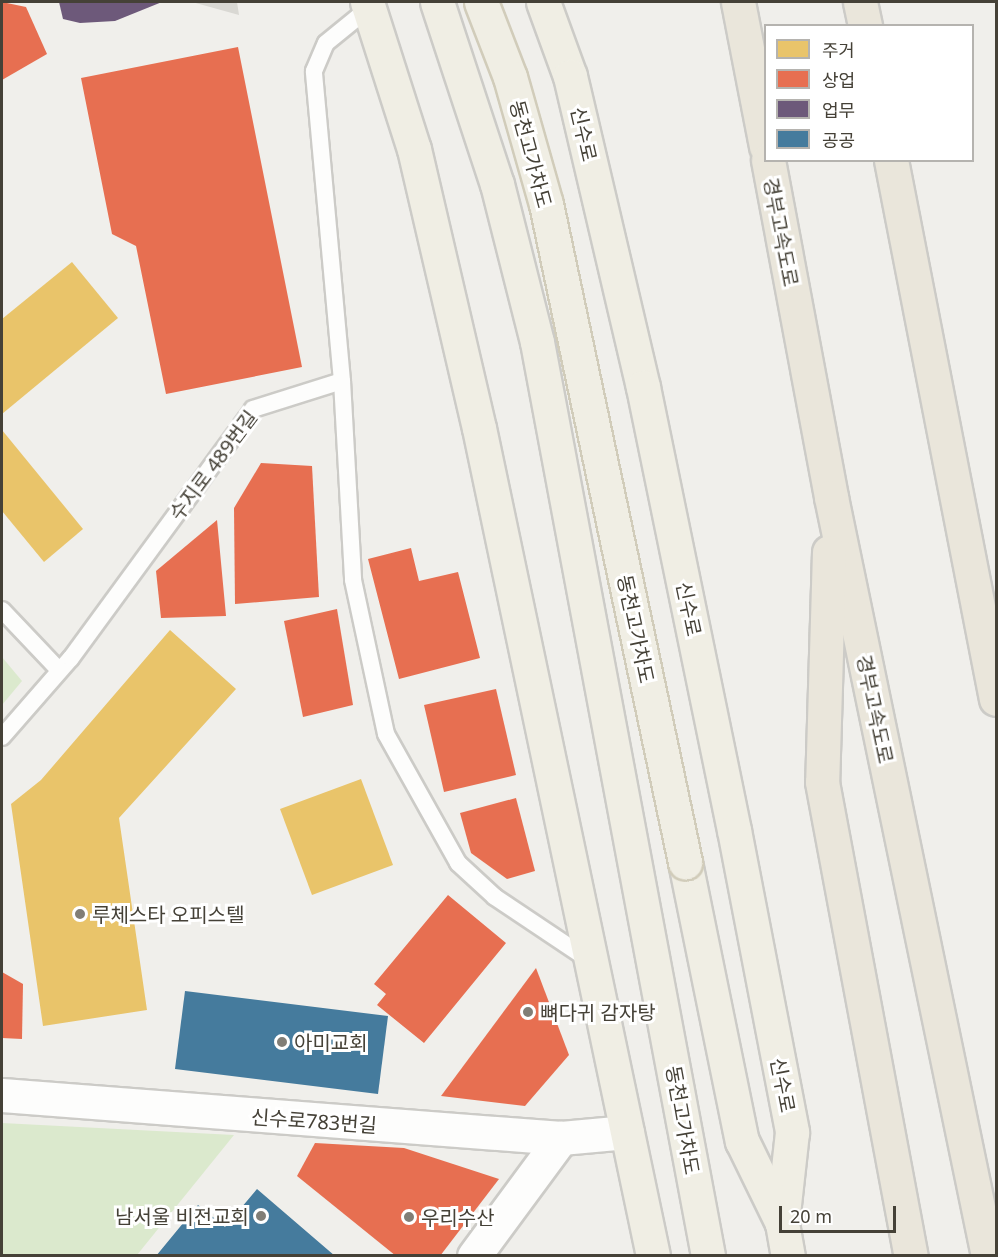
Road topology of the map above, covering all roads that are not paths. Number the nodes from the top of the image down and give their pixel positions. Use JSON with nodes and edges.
{"nodes":[{"id":1,"x":437,"y":2,"type":"edge"},
{"id":2,"x":481,"y":2,"type":"edge"},
{"id":3,"x":543,"y":2,"type":"edge"},
{"id":4,"x":738,"y":2,"type":"edge"},
{"id":5,"x":860,"y":2,"type":"edge"},
{"id":6,"x":368,"y":5,"type":"edge"},
{"id":7,"x":865,"y":24,"type":"edge"},
{"id":8,"x":764,"y":141,"type":"edge"},
{"id":9,"x":768,"y":162,"type":"edge"},
{"id":10,"x":891,"y":162,"type":"edge"},
{"id":11,"x":342,"y":381,"type":"junction"},
{"id":12,"x":831,"y":497,"type":"junction"},
{"id":13,"x":2,"y":610,"type":"edge"},
{"id":14,"x":59,"y":670,"type":"junction"},
{"id":15,"x":996,"y":699,"type":"edge"},
{"id":16,"x":2,"y":737,"type":"edge"},
{"id":17,"x":594,"y":963,"type":"junction"},
{"id":18,"x":2,"y":1095,"type":"edge"},
{"id":19,"x":627,"y":1132,"type":"junction"},
{"id":20,"x":561,"y":1138,"type":"junction"},
{"id":21,"x":782,"y":1223,"type":"junction"},
{"id":22,"x":474,"y":1256,"type":"edge"},
{"id":23,"x":653,"y":1256,"type":"edge"},
{"id":24,"x":708,"y":1256,"type":"edge"},
{"id":25,"x":788,"y":1256,"type":"edge"},
{"id":26,"x":911,"y":1256,"type":"edge"},
{"id":27,"x":988,"y":1256,"type":"edge"}],
"edges":[{"from":1,"to":24,"type":"main road","name":"동천고가차도"},
{"from":2,"to":21,"type":"main road","name":"동천고가차도","bridge":true},
{"from":3,"to":21,"type":"main road","name":"신수로"},
{"from":4,"to":8,"type":"highway"},
{"from":5,"to":7,"type":"highway"},
{"from":6,"to":11,"type":"lane"},
{"from":6,"to":17,"type":"main road"},
{"from":9,"to":12,"type":"highway","name":"경부고속도로"},
{"from":10,"to":15,"type":"highway"},
{"from":11,"to":14,"type":"lane","name":"수지로 489번길"},
{"from":11,"to":17,"type":"lane"},
{"from":12,"to":26,"type":"highway"},
{"from":12,"to":27,"type":"highway","name":"경부고속도로"},
{"from":13,"to":14,"type":"lane"},
{"from":14,"to":16,"type":"lane","name":"수지로 489번길"},
{"from":17,"to":19,"type":"main road"},
{"from":18,"to":20,"type":"street","name":"신수로783번길"},
{"from":19,"to":20,"type":"street","name":"신수로783번길"},
{"from":19,"to":23,"type":"main road"},
{"from":20,"to":22,"type":"street"},
{"from":21,"to":25,"type":"main road","name":"동천고가차도"}]}
